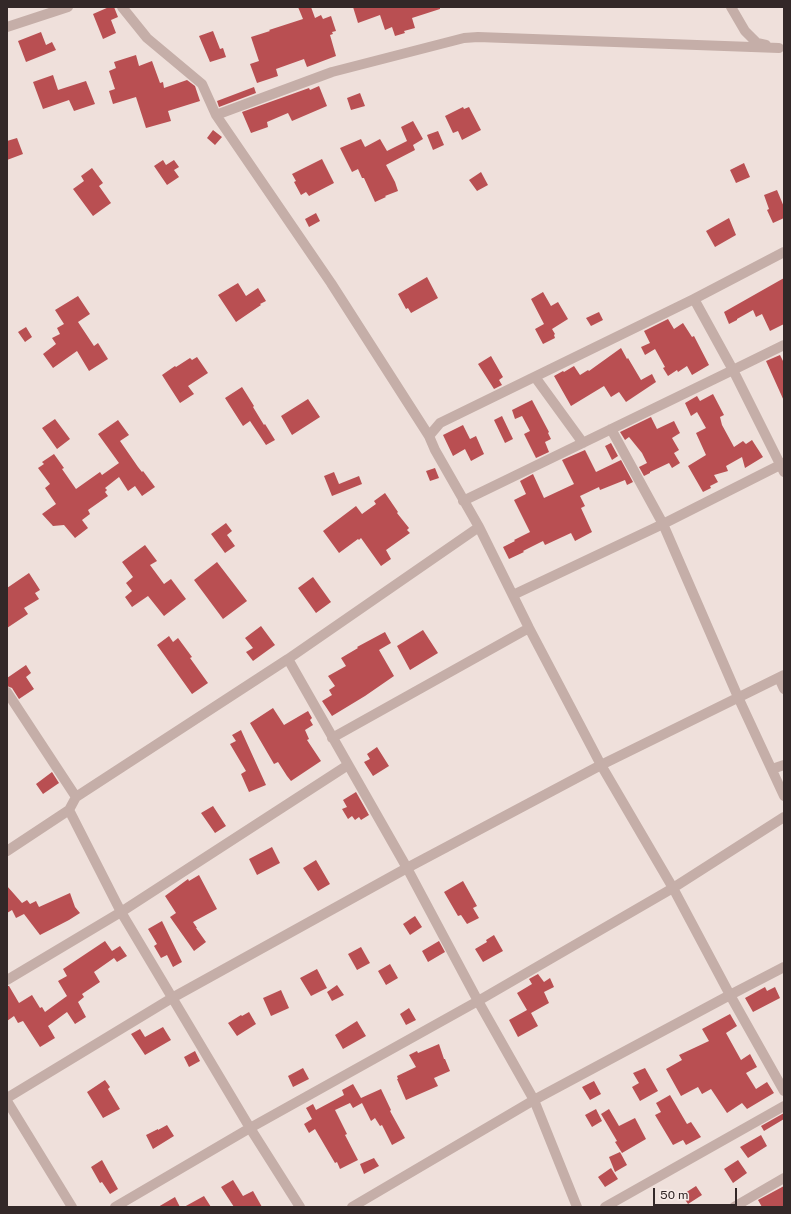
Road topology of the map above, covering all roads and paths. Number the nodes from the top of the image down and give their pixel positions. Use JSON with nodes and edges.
{"nodes":[{"id":1,"x":68,"y":7,"type":"edge"},
{"id":2,"x":122,"y":7,"type":"edge"},
{"id":3,"x":731,"y":7,"type":"edge"},
{"id":4,"x":7,"y":27,"type":"edge"},
{"id":5,"x":782,"y":51,"type":"edge"},
{"id":6,"x":216,"y":115,"type":"junction"},
{"id":7,"x":784,"y":252,"type":"edge"},
{"id":8,"x":694,"y":300,"type":"junction"},
{"id":9,"x":784,"y":345,"type":"edge"},
{"id":10,"x":734,"y":370,"type":"junction"},
{"id":11,"x":535,"y":377,"type":"junction"},
{"id":12,"x":611,"y":428,"type":"junction"},
{"id":13,"x":429,"y":436,"type":"junction"},
{"id":14,"x":583,"y":443,"type":"junction"},
{"id":15,"x":783,"y":466,"type":"edge"},
{"id":16,"x":463,"y":500,"type":"junction"},
{"id":17,"x":663,"y":524,"type":"junction"},
{"id":18,"x":479,"y":527,"type":"junction"},
{"id":19,"x":513,"y":595,"type":"junction"},
{"id":20,"x":529,"y":628,"type":"junction"},
{"id":21,"x":288,"y":659,"type":"junction"},
{"id":22,"x":781,"y":676,"type":"edge"},
{"id":23,"x":784,"y":689,"type":"edge"},
{"id":24,"x":7,"y":692,"type":"edge"},
{"id":25,"x":738,"y":697,"type":"junction"},
{"id":26,"x":332,"y":738,"type":"junction"},
{"id":27,"x":348,"y":765,"type":"junction"},
{"id":28,"x":601,"y":765,"type":"junction"},
{"id":29,"x":784,"y":765,"type":"edge"},
{"id":30,"x":772,"y":769,"type":"junction"},
{"id":31,"x":784,"y":796,"type":"edge"},
{"id":32,"x":76,"y":797,"type":"junction"},
{"id":33,"x":69,"y":810,"type":"junction"},
{"id":34,"x":784,"y":817,"type":"edge"},
{"id":35,"x":7,"y":851,"type":"edge"},
{"id":36,"x":407,"y":868,"type":"junction"},
{"id":37,"x":673,"y":888,"type":"junction"},
{"id":38,"x":120,"y":912,"type":"junction"},
{"id":39,"x":784,"y":967,"type":"edge"},
{"id":40,"x":7,"y":980,"type":"edge"},
{"id":41,"x":730,"y":995,"type":"junction"},
{"id":42,"x":172,"y":998,"type":"junction"},
{"id":43,"x":478,"y":1001,"type":"junction"},
{"id":44,"x":784,"y":1091,"type":"edge"},
{"id":45,"x":7,"y":1099,"type":"edge"},
{"id":46,"x":534,"y":1100,"type":"junction"},
{"id":47,"x":784,"y":1106,"type":"edge"},
{"id":48,"x":250,"y":1128,"type":"junction"},
{"id":49,"x":784,"y":1178,"type":"edge"},
{"id":50,"x":72,"y":1207,"type":"edge"},
{"id":51,"x":115,"y":1207,"type":"edge"},
{"id":52,"x":300,"y":1207,"type":"edge"},
{"id":53,"x":352,"y":1207,"type":"edge"},
{"id":54,"x":577,"y":1207,"type":"edge"},
{"id":55,"x":605,"y":1207,"type":"edge"},
{"id":56,"x":734,"y":1207,"type":"edge"}],
"edges":[{"from":1,"to":4,"type":"street"},
{"from":2,"to":6,"type":"street"},
{"from":3,"to":5,"type":"street"},
{"from":5,"to":6,"type":"street"},
{"from":6,"to":13,"type":"street"},
{"from":7,"to":8,"type":"street"},
{"from":8,"to":10,"type":"street"},
{"from":8,"to":11,"type":"street"},
{"from":9,"to":10,"type":"street"},
{"from":10,"to":12,"type":"street"},
{"from":10,"to":15,"type":"street"},
{"from":11,"to":13,"type":"street"},
{"from":11,"to":14,"type":"street"},
{"from":12,"to":14,"type":"street"},
{"from":12,"to":17,"type":"street"},
{"from":13,"to":16,"type":"street"},
{"from":14,"to":16,"type":"street"},
{"from":15,"to":17,"type":"street"},
{"from":16,"to":18,"type":"street"},
{"from":17,"to":19,"type":"street"},
{"from":17,"to":25,"type":"street"},
{"from":18,"to":19,"type":"street"},
{"from":18,"to":21,"type":"street"},
{"from":19,"to":20,"type":"street"},
{"from":20,"to":26,"type":"street"},
{"from":20,"to":28,"type":"street"},
{"from":21,"to":26,"type":"street"},
{"from":21,"to":32,"type":"street"},
{"from":22,"to":23,"type":"street"},
{"from":22,"to":25,"type":"street"},
{"from":24,"to":32,"type":"street"},
{"from":25,"to":28,"type":"street"},
{"from":25,"to":30,"type":"street"},
{"from":26,"to":27,"type":"street"},
{"from":27,"to":36,"type":"street"},
{"from":27,"to":38,"type":"street"},
{"from":28,"to":36,"type":"street"},
{"from":28,"to":37,"type":"street"},
{"from":29,"to":30,"type":"street"},
{"from":30,"to":31,"type":"street"},
{"from":32,"to":33,"type":"street"},
{"from":33,"to":35,"type":"street"},
{"from":33,"to":38,"type":"street"},
{"from":34,"to":37,"type":"street"},
{"from":36,"to":42,"type":"street"},
{"from":36,"to":43,"type":"street"},
{"from":37,"to":41,"type":"street"},
{"from":37,"to":43,"type":"street"},
{"from":38,"to":40,"type":"street"},
{"from":38,"to":42,"type":"street"},
{"from":39,"to":41,"type":"street"},
{"from":41,"to":44,"type":"street"},
{"from":41,"to":46,"type":"street"},
{"from":42,"to":45,"type":"street"},
{"from":42,"to":48,"type":"street"},
{"from":43,"to":46,"type":"street"},
{"from":43,"to":48,"type":"street"},
{"from":45,"to":50,"type":"street"},
{"from":46,"to":53,"type":"street"},
{"from":46,"to":54,"type":"street"},
{"from":47,"to":55,"type":"street"},
{"from":48,"to":51,"type":"street"},
{"from":48,"to":52,"type":"street"},
{"from":49,"to":56,"type":"street"}]}
